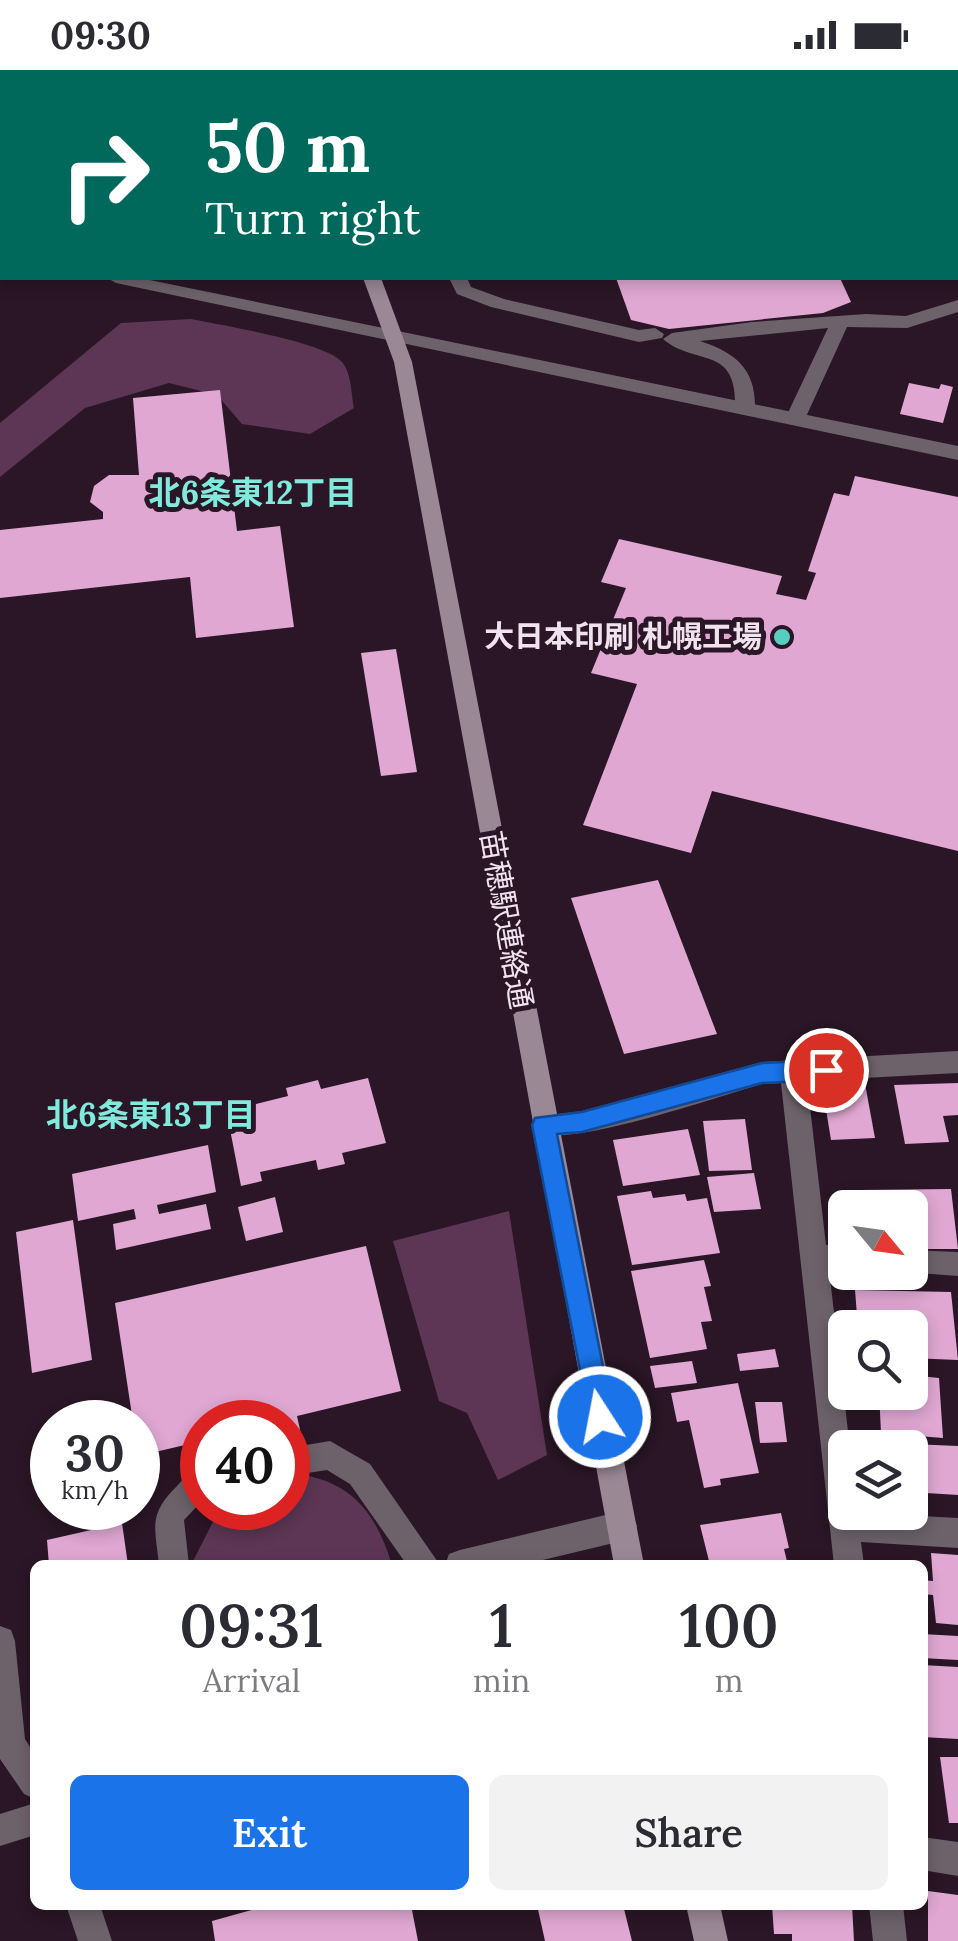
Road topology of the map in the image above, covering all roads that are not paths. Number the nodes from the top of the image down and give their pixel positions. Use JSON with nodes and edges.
{"nodes":[{"id":1,"x":126,"y":280,"type":"edge"},
{"id":2,"x":373,"y":280,"type":"edge"},
{"id":3,"x":459,"y":280,"type":"edge"},
{"id":4,"x":958,"y":306,"type":"edge"},
{"id":5,"x":836,"y":315,"type":"junction"},
{"id":6,"x":657,"y":332,"type":"junction"},
{"id":7,"x":392,"y":334,"type":"junction"},
{"id":8,"x":745,"y":409,"type":"junction"},
{"id":9,"x":795,"y":419,"type":"junction"},
{"id":10,"x":958,"y":453,"type":"edge"},
{"id":11,"x":958,"y":1062,"type":"edge"},
{"id":12,"x":794,"y":1072,"type":"junction"},
{"id":13,"x":544,"y":1125,"type":"junction"},
{"id":14,"x":814,"y":1257,"type":"junction"},
{"id":15,"x":828,"y":1257,"type":"edge"},
{"id":16,"x":928,"y":1263,"type":"edge"},
{"id":17,"x":958,"y":1264,"type":"edge"},
{"id":18,"x":834,"y":1430,"type":"edge"},
{"id":19,"x":310,"y":1458,"type":"edge"},
{"id":20,"x":180,"y":1504,"type":"edge"},
{"id":21,"x":622,"y":1526,"type":"junction"},
{"id":22,"x":845,"y":1530,"type":"edge"},
{"id":23,"x":902,"y":1530,"type":"edge"},
{"id":24,"x":958,"y":1534,"type":"edge"},
{"id":25,"x":174,"y":1560,"type":"edge"},
{"id":26,"x":422,"y":1560,"type":"edge"},
{"id":27,"x":481,"y":1560,"type":"edge"},
{"id":28,"x":628,"y":1560,"type":"edge"},
{"id":29,"x":848,"y":1560,"type":"edge"},
{"id":30,"x":0,"y":1641,"type":"edge"},
{"id":31,"x":30,"y":1776,"type":"edge"},
{"id":32,"x":30,"y":1821,"type":"edge"},
{"id":33,"x":0,"y":1830,"type":"edge"},
{"id":34,"x":928,"y":1854,"type":"edge"},
{"id":35,"x":958,"y":1859,"type":"edge"},
{"id":36,"x":85,"y":1910,"type":"edge"},
{"id":37,"x":704,"y":1910,"type":"edge"},
{"id":38,"x":887,"y":1910,"type":"edge"},
{"id":39,"x":94,"y":1941,"type":"edge"},
{"id":40,"x":711,"y":1941,"type":"edge"},
{"id":41,"x":890,"y":1941,"type":"edge"}],
"edges":[{"from":1,"to":7,"type":"street"},
{"from":2,"to":7,"type":"street","name":"苗穂駅連絡通"},
{"from":3,"to":6,"type":"street"},
{"from":4,"to":5,"type":"street"},
{"from":5,"to":6,"type":"street"},
{"from":5,"to":9,"type":"street"},
{"from":6,"to":8,"type":"street"},
{"from":7,"to":8,"type":"street"},
{"from":7,"to":13,"type":"street","name":"苗穂駅連絡通"},
{"from":8,"to":9,"type":"street"},
{"from":9,"to":10,"type":"street"},
{"from":11,"to":12,"type":"street"},
{"from":12,"to":13,"type":"street"},
{"from":12,"to":14,"type":"street"},
{"from":13,"to":21,"type":"street","name":"苗穂駅連絡通"},
{"from":14,"to":15,"type":"street"},
{"from":14,"to":18,"type":"street"},
{"from":16,"to":17,"type":"street"},
{"from":19,"to":26,"type":"street"},
{"from":20,"to":25,"type":"street"},
{"from":21,"to":27,"type":"street"},
{"from":21,"to":28,"type":"street","name":"苗穂駅連絡通"},
{"from":22,"to":29,"type":"street"},
{"from":23,"to":24,"type":"street"},
{"from":30,"to":31,"type":"street"},
{"from":32,"to":33,"type":"street"},
{"from":34,"to":35,"type":"street"},
{"from":36,"to":39,"type":"street"},
{"from":37,"to":40,"type":"street"},
{"from":38,"to":41,"type":"street"}]}
